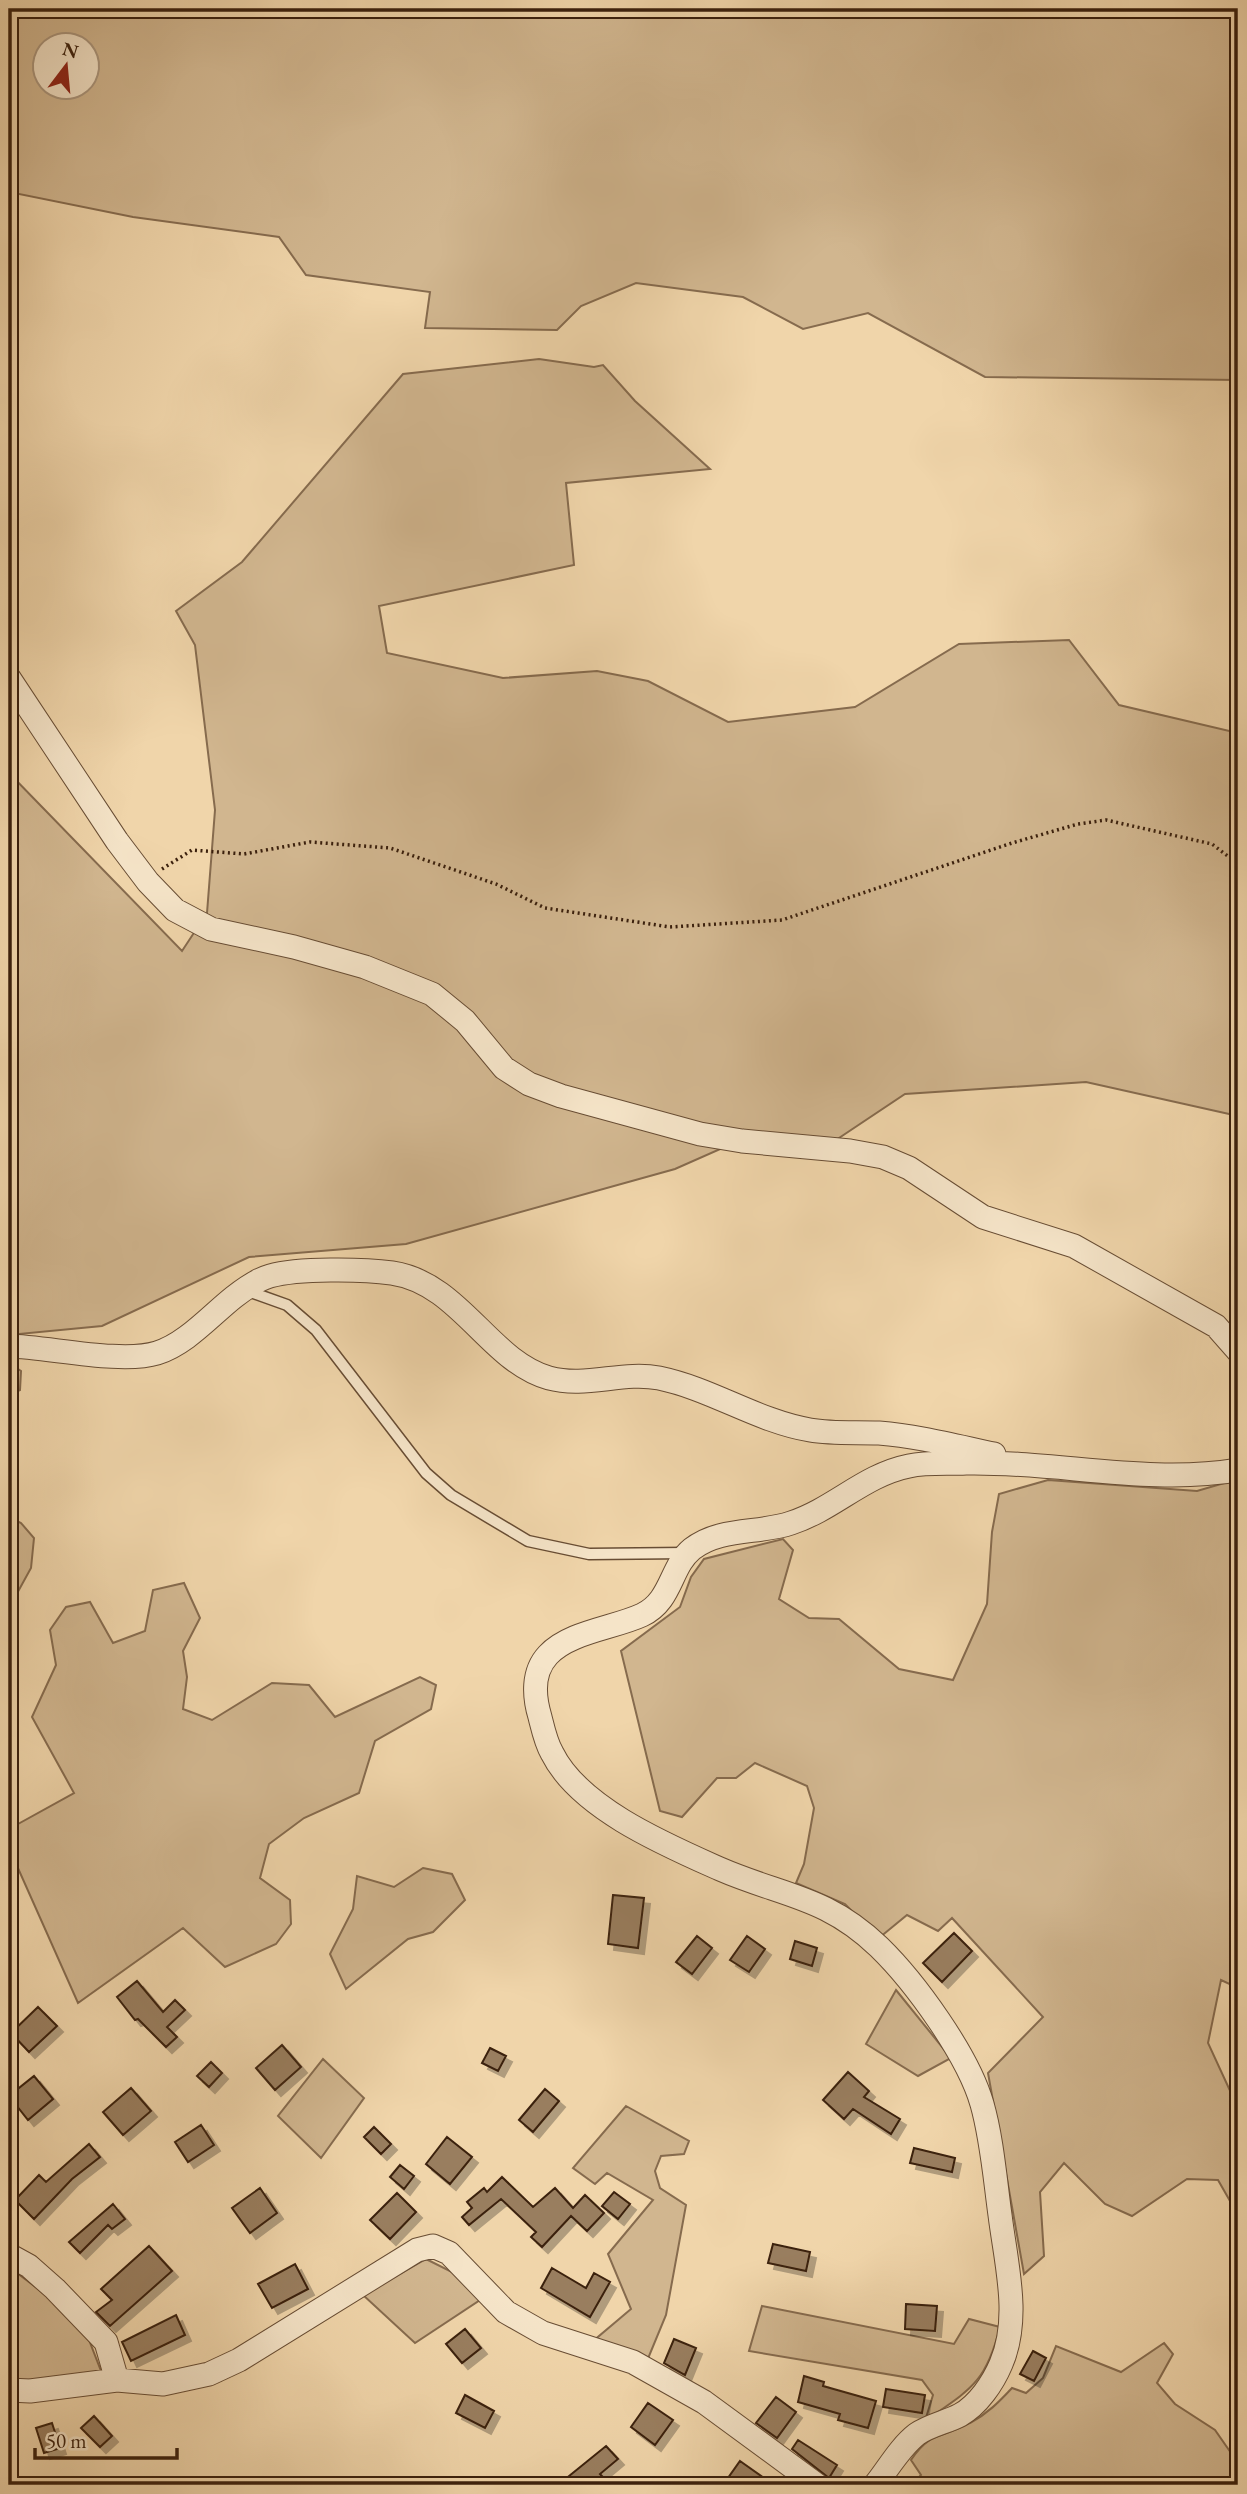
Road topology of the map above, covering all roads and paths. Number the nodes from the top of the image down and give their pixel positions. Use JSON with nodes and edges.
{"nodes":[{"id":1,"x":9,"y":677,"type":"edge"},
{"id":2,"x":1238,"y":864,"type":"edge"},
{"id":3,"x":148,"y":882,"type":"junction"},
{"id":4,"x":245,"y":1290,"type":"junction"},
{"id":5,"x":9,"y":1346,"type":"edge"},
{"id":6,"x":1238,"y":1351,"type":"edge"},
{"id":7,"x":1015,"y":1462,"type":"junction"},
{"id":8,"x":1238,"y":1470,"type":"edge"},
{"id":9,"x":687,"y":1553,"type":"junction"},
{"id":10,"x":9,"y":2255,"type":"edge"},
{"id":11,"x":117,"y":2380,"type":"junction"},
{"id":12,"x":9,"y":2390,"type":"edge"},
{"id":13,"x":817,"y":2485,"type":"edge"},
{"id":14,"x":875,"y":2485,"type":"edge"}],
"edges":[{"from":1,"to":3,"type":"street"},
{"from":2,"to":3,"type":"path"},
{"from":3,"to":6,"type":"street"},
{"from":4,"to":5,"type":"street"},
{"from":4,"to":7,"type":"street"},
{"from":4,"to":9,"type":"lane"},
{"from":7,"to":8,"type":"street"},
{"from":7,"to":9,"type":"street"},
{"from":9,"to":14,"type":"street"},
{"from":10,"to":11,"type":"street"},
{"from":11,"to":12,"type":"street"},
{"from":11,"to":13,"type":"street"}]}
